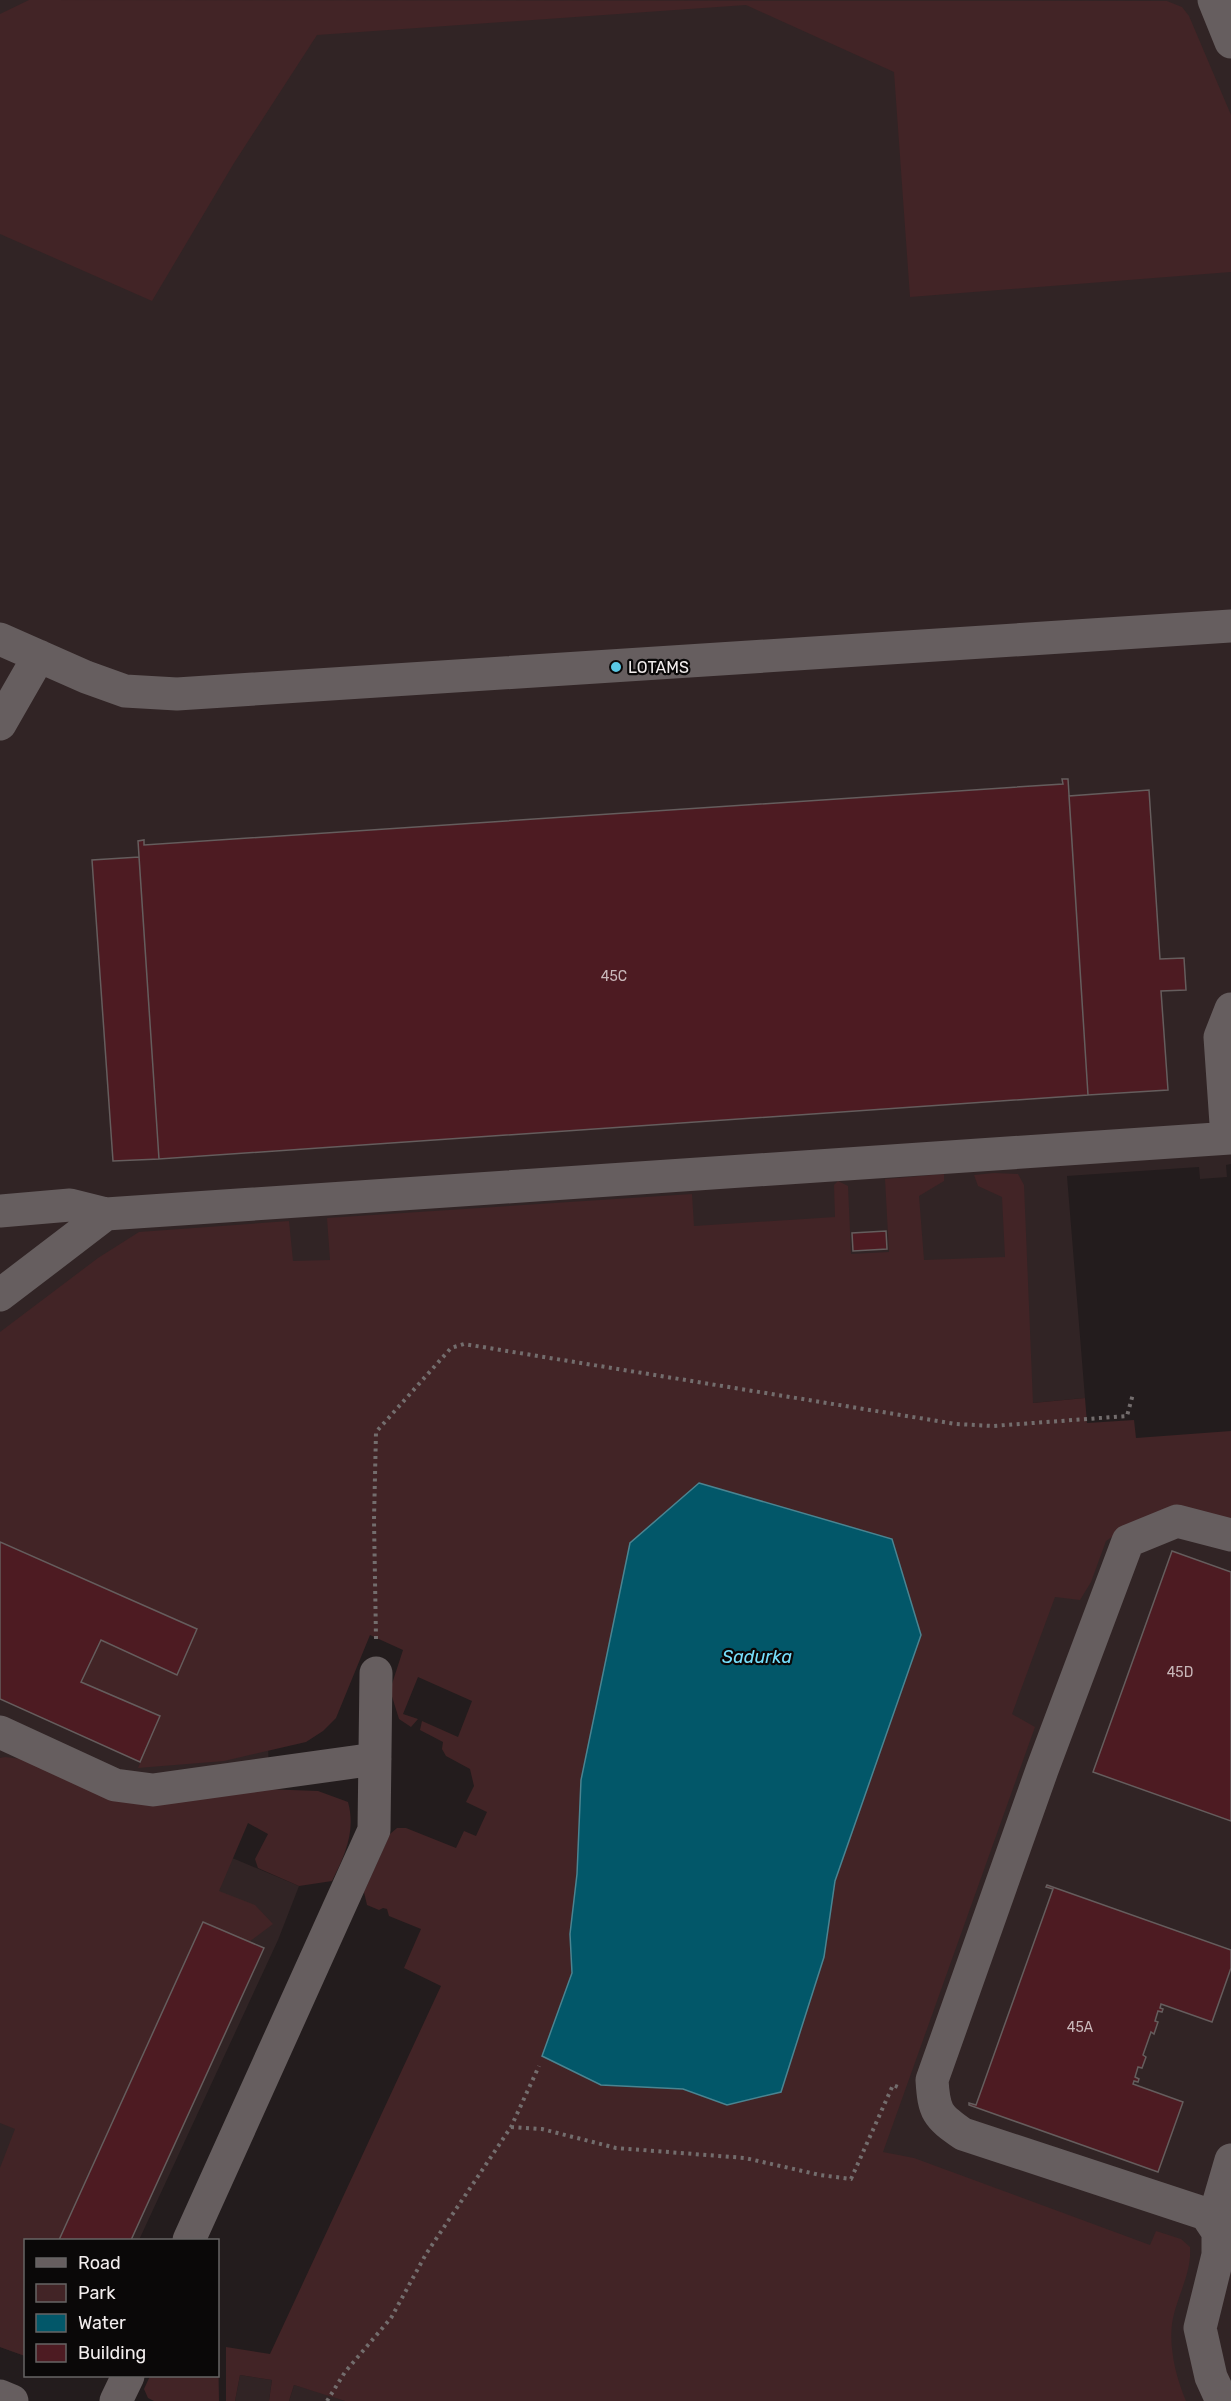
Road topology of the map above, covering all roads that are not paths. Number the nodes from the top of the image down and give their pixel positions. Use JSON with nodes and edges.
{"nodes":[{"id":1,"x":1214,"y":0,"type":"edge"},
{"id":2,"x":1231,"y":42,"type":"edge"},
{"id":3,"x":1231,"y":626,"type":"edge"},
{"id":4,"x":0,"y":639,"type":"edge"},
{"id":5,"x":39,"y":656,"type":"junction"},
{"id":6,"x":0,"y":724,"type":"edge"},
{"id":7,"x":1231,"y":1010,"type":"edge"},
{"id":8,"x":1229,"y":1138,"type":"edge"},
{"id":9,"x":0,"y":1211,"type":"edge"},
{"id":10,"x":106,"y":1214,"type":"junction"},
{"id":11,"x":0,"y":1295,"type":"edge"},
{"id":12,"x":1231,"y":1535,"type":"edge"},
{"id":13,"x":376,"y":1674,"type":"road end"},
{"id":14,"x":0,"y":1732,"type":"edge"},
{"id":15,"x":375,"y":1760,"type":"junction"},
{"id":16,"x":1231,"y":2160,"type":"edge"},
{"id":17,"x":190,"y":2239,"type":"edge"},
{"id":18,"x":1222,"y":2244,"type":"edge"},
{"id":19,"x":128,"y":2377,"type":"edge"},
{"id":20,"x":0,"y":2396,"type":"edge"},
{"id":21,"x":12,"y":2401,"type":"edge"},
{"id":22,"x":116,"y":2401,"type":"edge"},
{"id":23,"x":1222,"y":2401,"type":"edge"}],
"edges":[{"from":1,"to":2,"type":"lane"},
{"from":3,"to":5,"type":"lane"},
{"from":4,"to":5,"type":"lane"},
{"from":5,"to":6,"type":"lane"},
{"from":7,"to":8,"type":"lane"},
{"from":8,"to":10,"type":"lane"},
{"from":9,"to":10,"type":"lane"},
{"from":10,"to":11,"type":"lane"},
{"from":12,"to":18,"type":"lane"},
{"from":13,"to":15,"type":"lane"},
{"from":14,"to":15,"type":"lane"},
{"from":15,"to":17,"type":"lane"},
{"from":16,"to":18,"type":"lane"},
{"from":18,"to":23,"type":"lane"},
{"from":19,"to":22,"type":"lane"},
{"from":20,"to":21,"type":"lane"}]}
